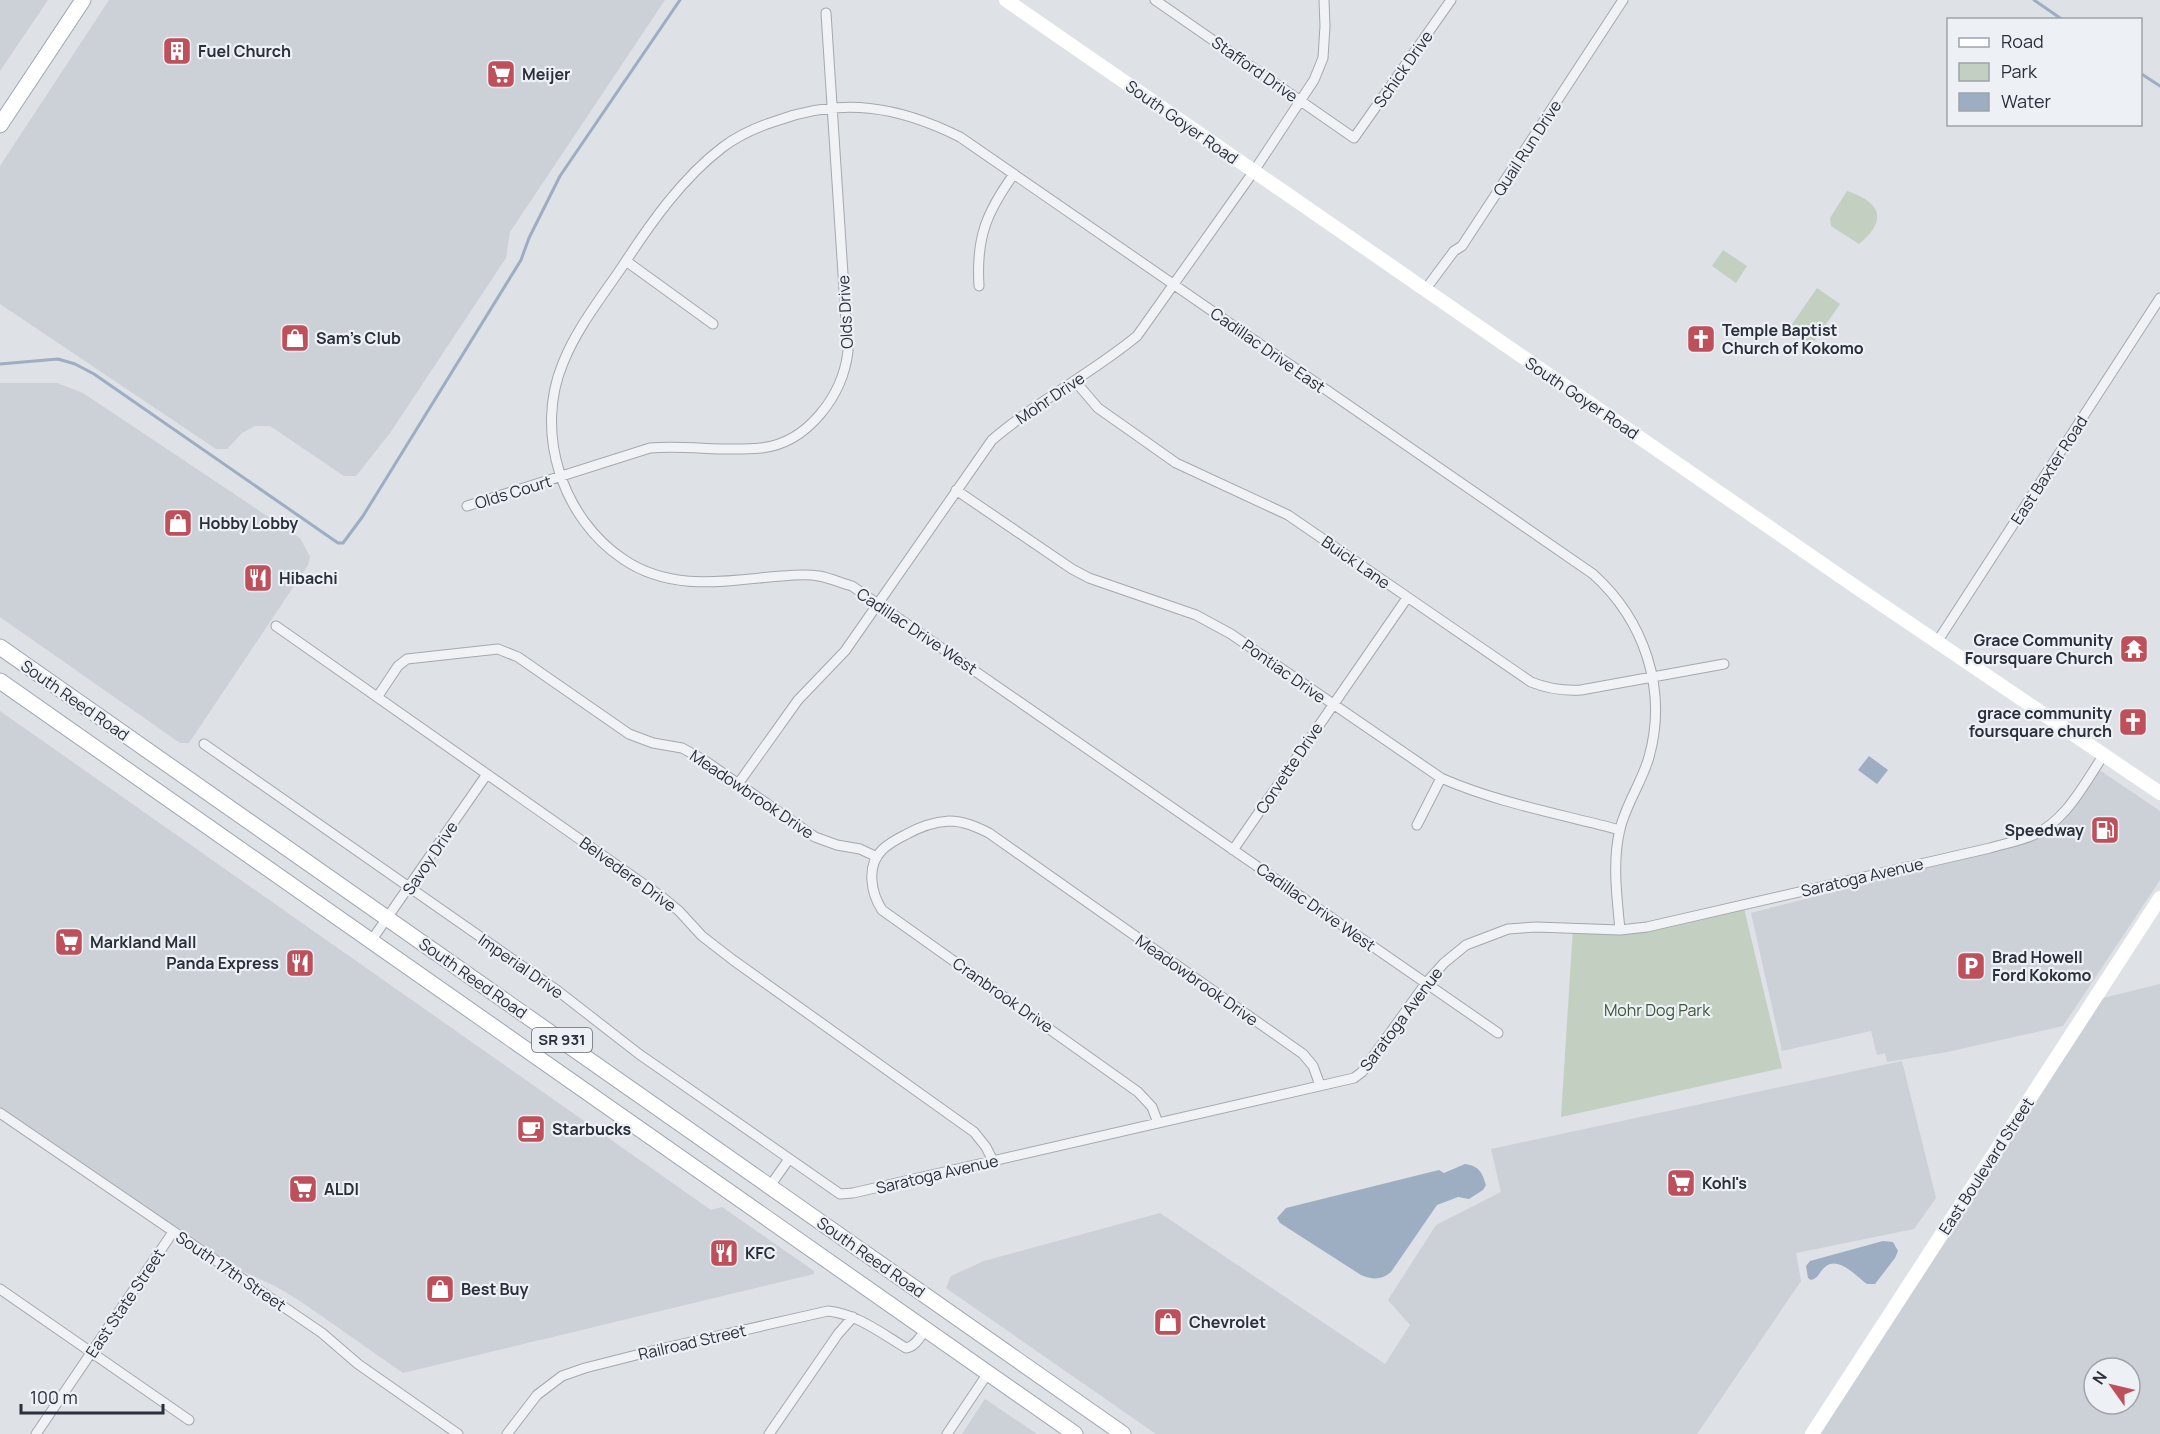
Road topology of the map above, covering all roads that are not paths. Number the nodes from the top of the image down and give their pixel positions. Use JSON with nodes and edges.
{"nodes":[{"id":1,"x":82,"y":0,"type":"edge"},
{"id":2,"x":1006,"y":0,"type":"edge"},
{"id":3,"x":1155,"y":0,"type":"edge"},
{"id":4,"x":1324,"y":0,"type":"edge"},
{"id":5,"x":1451,"y":0,"type":"edge"},
{"id":6,"x":1623,"y":0,"type":"edge"},
{"id":7,"x":826,"y":13,"type":"dead end"},
{"id":8,"x":1301,"y":100,"type":"junction"},
{"id":9,"x":832,"y":107,"type":"junction"},
{"id":10,"x":0,"y":125,"type":"edge"},
{"id":11,"x":1354,"y":138,"type":"joint"},
{"id":12,"x":1254,"y":171,"type":"junction"},
{"id":13,"x":1014,"y":174,"type":"junction"},
{"id":14,"x":626,"y":261,"type":"junction"},
{"id":15,"x":979,"y":286,"type":"dead end"},
{"id":16,"x":1174,"y":286,"type":"junction"},
{"id":17,"x":1425,"y":290,"type":"junction"},
{"id":18,"x":2160,"y":298,"type":"edge"},
{"id":19,"x":713,"y":324,"type":"dead end"},
{"id":20,"x":1075,"y":381,"type":"junction"},
{"id":21,"x":560,"y":477,"type":"junction"},
{"id":22,"x":956,"y":490,"type":"junction"},
{"id":23,"x":466,"y":506,"type":"dead end"},
{"id":24,"x":1407,"y":598,"type":"junction"},
{"id":25,"x":878,"y":603,"type":"junction"},
{"id":26,"x":276,"y":626,"type":"dead end"},
{"id":27,"x":1937,"y":642,"type":"junction"},
{"id":28,"x":0,"y":647,"type":"edge"},
{"id":29,"x":1724,"y":664,"type":"dead end"},
{"id":30,"x":1653,"y":677,"type":"junction"},
{"id":31,"x":0,"y":681,"type":"edge"},
{"id":32,"x":378,"y":696,"type":"junction"},
{"id":33,"x":1333,"y":705,"type":"junction"},
{"id":34,"x":204,"y":744,"type":"dead end"},
{"id":35,"x":2103,"y":756,"type":"junction"},
{"id":36,"x":487,"y":774,"type":"junction"},
{"id":37,"x":1441,"y":778,"type":"junction"},
{"id":38,"x":738,"y":784,"type":"junction"},
{"id":39,"x":2160,"y":792,"type":"edge"},
{"id":40,"x":1417,"y":825,"type":"dead end"},
{"id":41,"x":1620,"y":830,"type":"junction"},
{"id":42,"x":1233,"y":850,"type":"junction"},
{"id":43,"x":877,"y":857,"type":"junction"},
{"id":44,"x":409,"y":888,"type":"junction"},
{"id":45,"x":2160,"y":898,"type":"edge"},
{"id":46,"x":388,"y":918,"type":"junction"},
{"id":47,"x":1620,"y":930,"type":"junction"},
{"id":48,"x":371,"y":940,"type":"junction"},
{"id":49,"x":1426,"y":983,"type":"junction"},
{"id":50,"x":1498,"y":1034,"type":"dead end"},
{"id":51,"x":1320,"y":1085,"type":"junction"},
{"id":52,"x":0,"y":1113,"type":"edge"},
{"id":53,"x":1158,"y":1123,"type":"junction"},
{"id":54,"x":789,"y":1159,"type":"junction"},
{"id":55,"x":993,"y":1161,"type":"junction"},
{"id":56,"x":770,"y":1186,"type":"junction"},
{"id":57,"x":836,"y":1192,"type":"joint"},
{"id":58,"x":173,"y":1232,"type":"junction"},
{"id":59,"x":0,"y":1289,"type":"edge"},
{"id":60,"x":854,"y":1317,"type":"junction"},
{"id":61,"x":926,"y":1329,"type":"junction"},
{"id":62,"x":93,"y":1352,"type":"junction"},
{"id":63,"x":988,"y":1373,"type":"junction"},
{"id":64,"x":189,"y":1420,"type":"dead end"},
{"id":65,"x":36,"y":1434,"type":"edge"},
{"id":66,"x":458,"y":1434,"type":"edge"},
{"id":67,"x":507,"y":1434,"type":"edge"},
{"id":68,"x":769,"y":1434,"type":"edge"},
{"id":69,"x":947,"y":1434,"type":"edge"},
{"id":70,"x":1075,"y":1434,"type":"edge"},
{"id":71,"x":1123,"y":1434,"type":"edge"},
{"id":72,"x":1812,"y":1434,"type":"edge"}],
"edges":[{"from":1,"to":10,"type":"main road"},
{"from":2,"to":12,"type":"street","name":"South Goyer Road"},
{"from":3,"to":8,"type":"street","name":"Stafford Drive"},
{"from":4,"to":8,"type":"street","name":"Mohr Drive"},
{"from":5,"to":11,"type":"street","name":"Schick Drive"},
{"from":6,"to":17,"type":"street","name":"Quail Run Drive"},
{"from":7,"to":9,"type":"street"},
{"from":8,"to":11,"type":"street","name":"Stafford Drive"},
{"from":8,"to":12,"type":"street","name":"Mohr Drive"},
{"from":9,"to":13,"type":"street","name":"Cadillac Drive East"},
{"from":9,"to":14,"type":"street","name":"Cadillac Drive East"},
{"from":9,"to":21,"type":"street","name":"Olds Drive"},
{"from":12,"to":16,"type":"street","name":"Mohr Drive"},
{"from":12,"to":17,"type":"street","name":"South Goyer Road"},
{"from":13,"to":15,"type":"street"},
{"from":13,"to":16,"type":"street","name":"Cadillac Drive East"},
{"from":14,"to":19,"type":"street"},
{"from":14,"to":21,"type":"street","name":"Cadillac Drive West"},
{"from":16,"to":20,"type":"street","name":"Mohr Drive"},
{"from":16,"to":30,"type":"street","name":"Cadillac Drive East"},
{"from":17,"to":27,"type":"street","name":"South Goyer Road"},
{"from":18,"to":27,"type":"street","name":"East Baxter Road"},
{"from":20,"to":22,"type":"street","name":"Mohr Drive"},
{"from":20,"to":24,"type":"street","name":"Buick Lane"},
{"from":21,"to":23,"type":"street","name":"Olds Court"},
{"from":21,"to":25,"type":"street","name":"Cadillac Drive West"},
{"from":22,"to":25,"type":"street","name":"Mohr Drive"},
{"from":22,"to":33,"type":"street","name":"Pontiac Drive"},
{"from":24,"to":30,"type":"street","name":"Buick Lane"},
{"from":24,"to":33,"type":"street","name":"Corvette Drive"},
{"from":25,"to":38,"type":"street","name":"Mohr Drive"},
{"from":25,"to":42,"type":"street","name":"Cadillac Drive West"},
{"from":26,"to":32,"type":"street","name":"Belvedere Drive"},
{"from":27,"to":35,"type":"street","name":"South Goyer Road"},
{"from":28,"to":46,"type":"main road","name":"South Reed Road","number":"SR 931"},
{"from":29,"to":30,"type":"street","name":"Buick Lane"},
{"from":30,"to":41,"type":"street","name":"Cadillac Drive East"},
{"from":31,"to":48,"type":"main road","name":"South Reed Road","number":"SR 931"},
{"from":32,"to":36,"type":"street","name":"Belvedere Drive"},
{"from":32,"to":38,"type":"street","name":"Meadowbrook Drive"},
{"from":33,"to":37,"type":"street","name":"Pontiac Drive"},
{"from":33,"to":42,"type":"street","name":"Corvette Drive"},
{"from":34,"to":44,"type":"street","name":"Imperial Drive"},
{"from":35,"to":39,"type":"street","name":"South Goyer Road"},
{"from":35,"to":47,"type":"street","name":"Saratoga Avenue"},
{"from":36,"to":44,"type":"street","name":"Savoy Drive"},
{"from":36,"to":55,"type":"street","name":"Belvedere Drive"},
{"from":37,"to":40,"type":"street"},
{"from":37,"to":41,"type":"street","name":"Pontiac Drive"},
{"from":38,"to":43,"type":"street","name":"Meadowbrook Drive"},
{"from":41,"to":47,"type":"street","name":"Cadillac Drive East"},
{"from":42,"to":49,"type":"street","name":"Cadillac Drive West"},
{"from":43,"to":51,"type":"street","name":"Meadowbrook Drive"},
{"from":43,"to":53,"type":"street","name":"Cranbrook Drive"},
{"from":44,"to":46,"type":"street","name":"Savoy Drive"},
{"from":44,"to":54,"type":"street","name":"Imperial Drive"},
{"from":45,"to":72,"type":"street","name":"East Boulevard Street"},
{"from":46,"to":48,"type":"street","name":"Savoy Drive"},
{"from":46,"to":56,"type":"main road","name":"South Reed Road","number":"SR 931"},
{"from":47,"to":49,"type":"street","name":"Saratoga Avenue"},
{"from":48,"to":61,"type":"main road","name":"South Reed Road","number":"SR 931"},
{"from":49,"to":50,"type":"street","name":"Cadillac Drive West"},
{"from":49,"to":51,"type":"street","name":"Saratoga Avenue"},
{"from":51,"to":53,"type":"street","name":"Saratoga Avenue"},
{"from":52,"to":58,"type":"street","name":"South 17th Street"},
{"from":53,"to":55,"type":"street","name":"Saratoga Avenue"},
{"from":54,"to":56,"type":"street"},
{"from":54,"to":57,"type":"street","name":"Imperial Drive"},
{"from":55,"to":57,"type":"street","name":"Saratoga Avenue"},
{"from":56,"to":71,"type":"main road","name":"South Reed Road","number":"SR 931"},
{"from":58,"to":62,"type":"street","name":"East State Street"},
{"from":58,"to":66,"type":"street","name":"South 17th Street"},
{"from":59,"to":62,"type":"street"},
{"from":60,"to":61,"type":"street"},
{"from":60,"to":67,"type":"street","name":"Railroad Street"},
{"from":60,"to":68,"type":"street"},
{"from":61,"to":63,"type":"main road","name":"South Reed Road","number":"SR 931"},
{"from":62,"to":64,"type":"street"},
{"from":62,"to":65,"type":"street","name":"East State Street"},
{"from":63,"to":69,"type":"street"},
{"from":63,"to":70,"type":"main road","name":"South Reed Road","number":"SR 931"}]}
